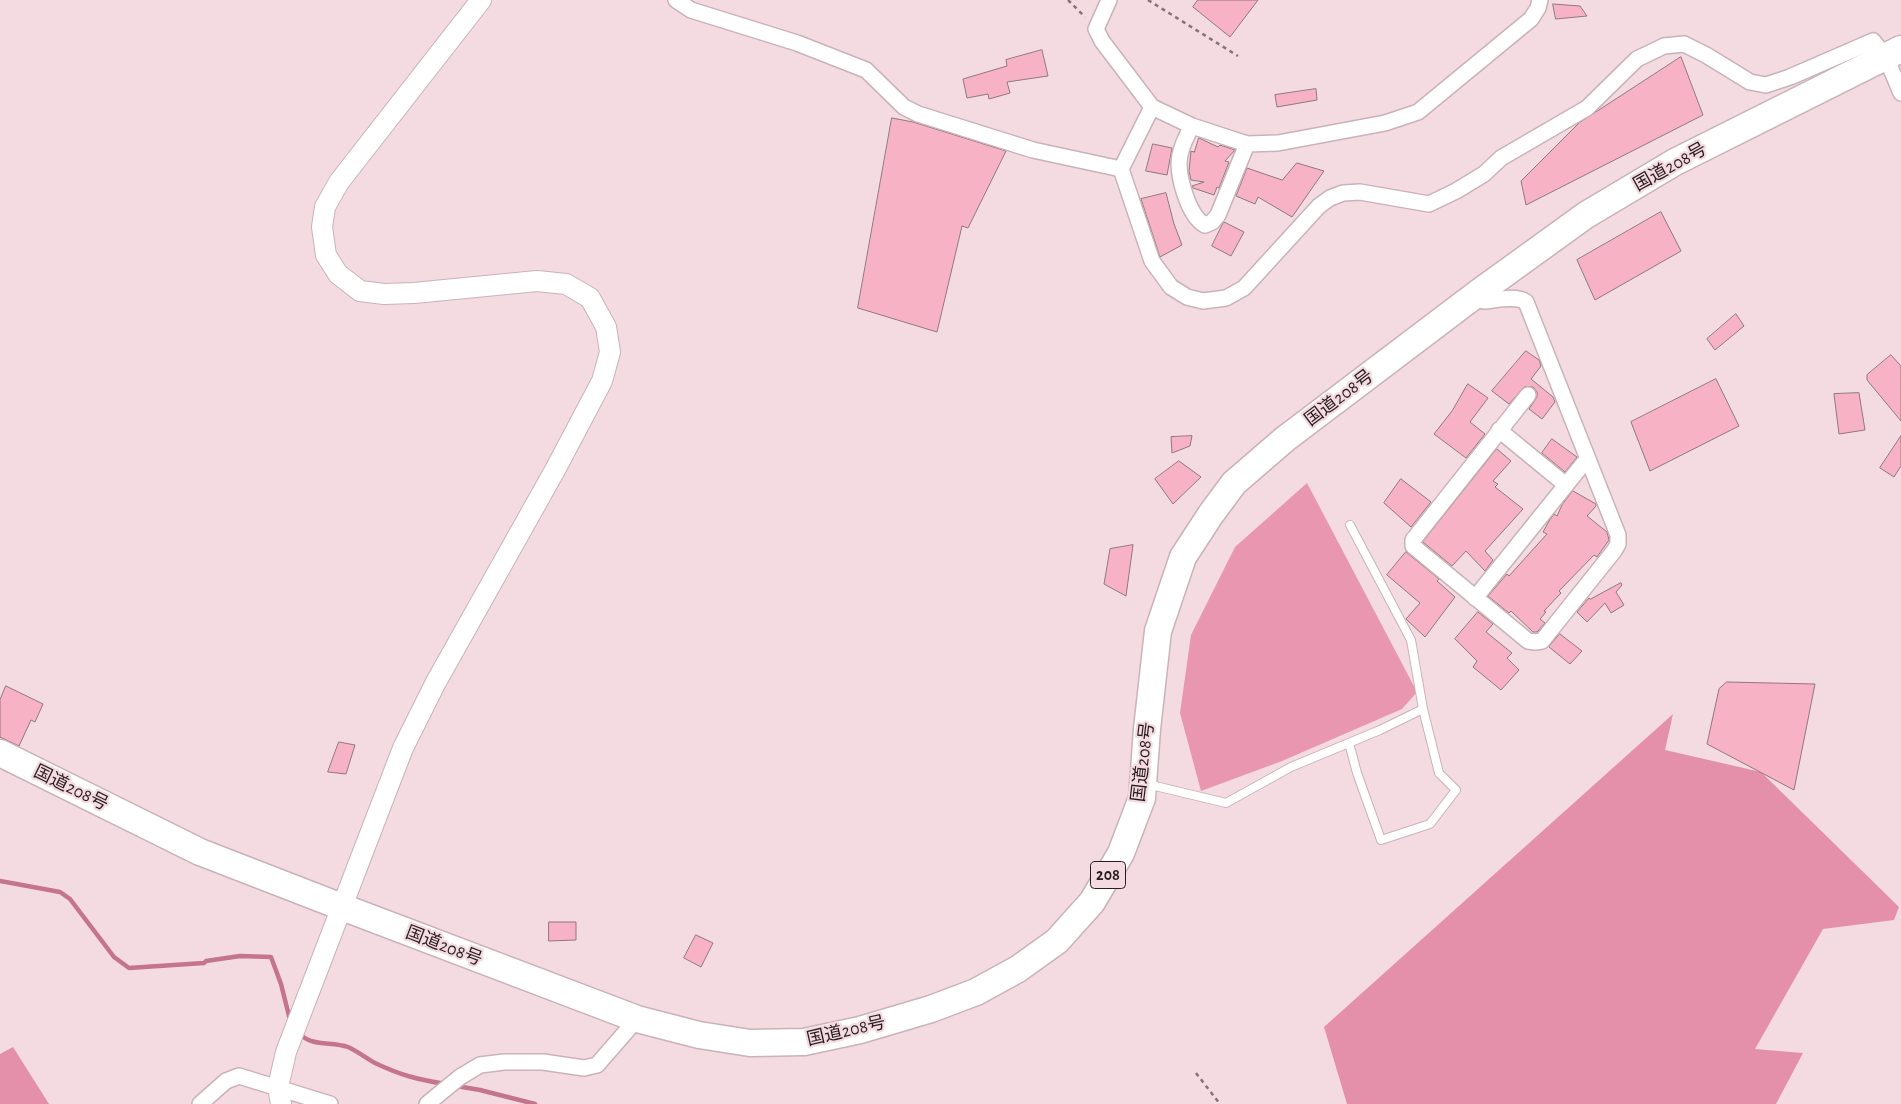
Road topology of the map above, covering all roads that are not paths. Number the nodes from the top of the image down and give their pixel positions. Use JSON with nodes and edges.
{"nodes":[{"id":1,"x":481,"y":0,"type":"edge"},
{"id":2,"x":676,"y":0,"type":"edge"},
{"id":3,"x":1109,"y":0,"type":"edge"},
{"id":4,"x":1540,"y":0,"type":"edge"},
{"id":5,"x":1893,"y":53,"type":"edge"},
{"id":6,"x":1901,"y":93,"type":"edge"},
{"id":7,"x":1152,"y":107,"type":"junction"},
{"id":8,"x":1192,"y":126,"type":"junction"},
{"id":9,"x":1247,"y":144,"type":"junction"},
{"id":10,"x":1121,"y":169,"type":"junction"},
{"id":11,"x":1478,"y":293,"type":"junction"},
{"id":12,"x":1528,"y":395,"type":"dead end"},
{"id":13,"x":1499,"y":430,"type":"junction"},
{"id":14,"x":1589,"y":463,"type":"junction"},
{"id":15,"x":1566,"y":485,"type":"junction"},
{"id":16,"x":1350,"y":525,"type":"dead end"},
{"id":17,"x":1475,"y":598,"type":"junction"},
{"id":18,"x":1423,"y":709,"type":"junction"},
{"id":19,"x":1349,"y":743,"type":"junction"},
{"id":20,"x":0,"y":753,"type":"edge"},
{"id":21,"x":1143,"y":783,"type":"junction"},
{"id":22,"x":342,"y":907,"type":"junction"},
{"id":23,"x":637,"y":1018,"type":"junction"},
{"id":24,"x":280,"y":1096,"type":"edge"},
{"id":25,"x":200,"y":1104,"type":"edge"},
{"id":26,"x":330,"y":1104,"type":"edge"},
{"id":27,"x":427,"y":1104,"type":"edge"}],
"edges":[{"from":1,"to":22,"type":"street"},
{"from":2,"to":10,"type":"street"},
{"from":3,"to":7,"type":"street"},
{"from":4,"to":9,"type":"street"},
{"from":5,"to":6,"type":"street"},
{"from":5,"to":10,"type":"street"},
{"from":5,"to":11,"type":"highway","name":"国道208号","number":"208"},
{"from":7,"to":8,"type":"street"},
{"from":7,"to":10,"type":"street"},
{"from":8,"to":9,"type":"street"},
{"from":8,"to":9,"type":"street"},
{"from":11,"to":14,"type":"street"},
{"from":11,"to":21,"type":"highway","name":"国道208号","number":"208"},
{"from":12,"to":13,"type":"street"},
{"from":13,"to":15,"type":"street"},
{"from":13,"to":17,"type":"street"},
{"from":14,"to":15,"type":"street"},
{"from":14,"to":17,"type":"street"},
{"from":15,"to":17,"type":"street"},
{"from":16,"to":18,"type":"lane"},
{"from":18,"to":19,"type":"lane"},
{"from":18,"to":19,"type":"lane"},
{"from":19,"to":21,"type":"lane"},
{"from":20,"to":22,"type":"highway","name":"国道208号","number":"208"},
{"from":21,"to":23,"type":"highway","name":"国道208号","number":"208"},
{"from":22,"to":23,"type":"highway","name":"国道208号","number":"208"},
{"from":22,"to":24,"type":"street"},
{"from":23,"to":27,"type":"street"},
{"from":24,"to":25,"type":"street"},
{"from":24,"to":26,"type":"street"}]}
